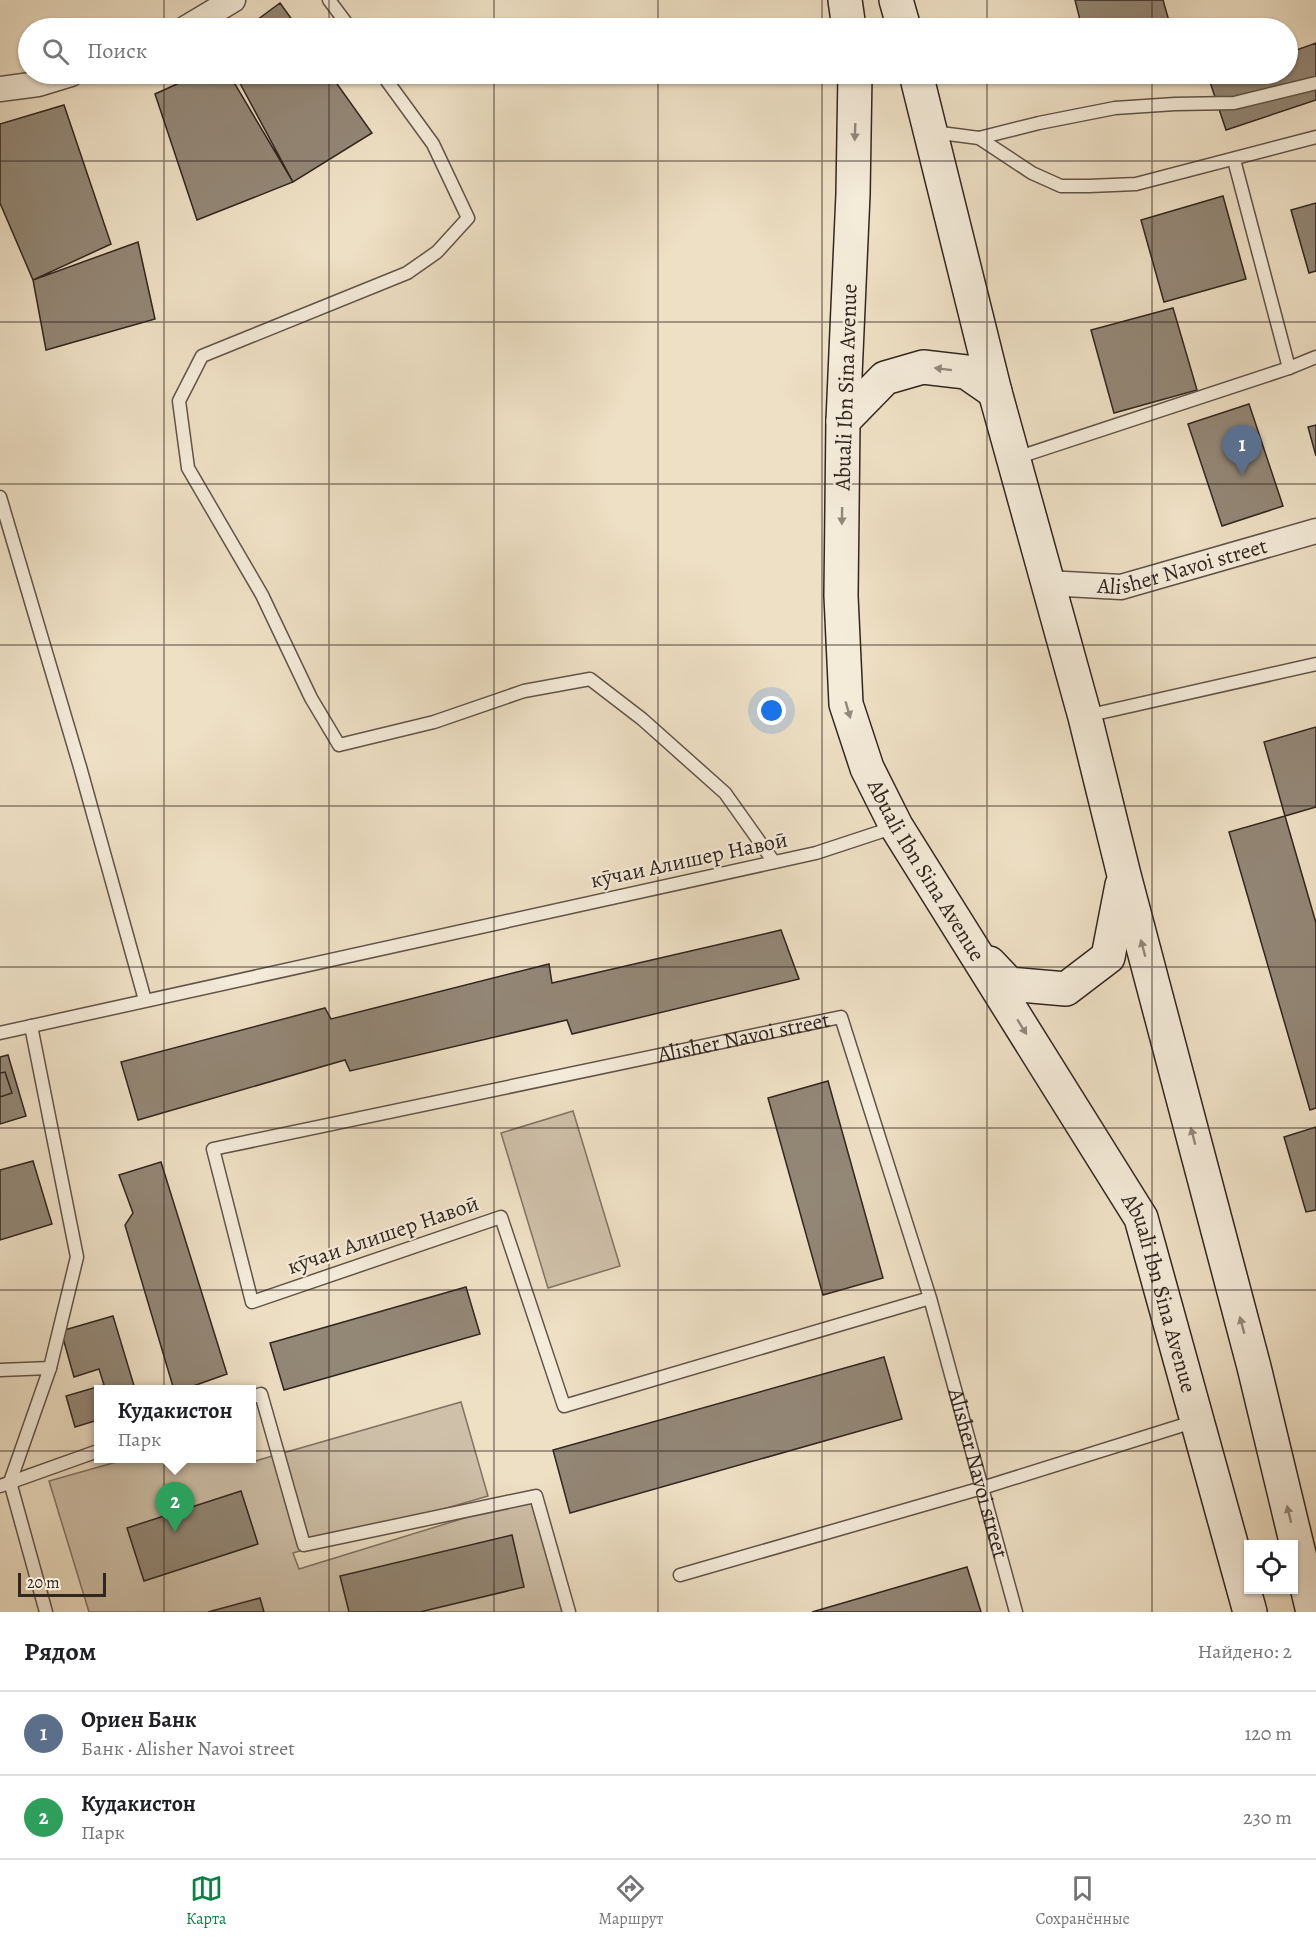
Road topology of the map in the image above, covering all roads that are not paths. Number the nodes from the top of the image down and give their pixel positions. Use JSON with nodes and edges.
{"nodes":[{"id":1,"x":233,"y":0,"type":"edge"},
{"id":2,"x":329,"y":0,"type":"edge"},
{"id":3,"x":845,"y":0,"type":"edge"},
{"id":4,"x":896,"y":0,"type":"edge"},
{"id":5,"x":203,"y":18,"type":"edge"},
{"id":6,"x":342,"y":18,"type":"edge"},
{"id":7,"x":848,"y":18,"type":"edge"},
{"id":8,"x":901,"y":18,"type":"edge"},
{"id":9,"x":1316,"y":83,"type":"edge"},
{"id":10,"x":38,"y":84,"type":"edge"},
{"id":11,"x":389,"y":84,"type":"edge"},
{"id":12,"x":855,"y":84,"type":"edge"},
{"id":13,"x":919,"y":84,"type":"edge"},
{"id":14,"x":0,"y":89,"type":"edge"},
{"id":15,"x":932,"y":132,"type":"junction"},
{"id":16,"x":1316,"y":137,"type":"edge"},
{"id":17,"x":979,"y":138,"type":"junction"},
{"id":18,"x":1234,"y":160,"type":"junction"},
{"id":19,"x":1316,"y":357,"type":"edge"},
{"id":20,"x":1289,"y":368,"type":"junction"},
{"id":21,"x":995,"y":392,"type":"junction"},
{"id":22,"x":843,"y":421,"type":"junction"},
{"id":23,"x":1014,"y":458,"type":"junction"},
{"id":24,"x":0,"y":497,"type":"edge"},
{"id":25,"x":1316,"y":531,"type":"edge"},
{"id":26,"x":1047,"y":584,"type":"junction"},
{"id":27,"x":1316,"y":664,"type":"edge"},
{"id":28,"x":1085,"y":717,"type":"junction"},
{"id":29,"x":896,"y":826,"type":"junction"},
{"id":30,"x":774,"y":862,"type":"junction"},
{"id":31,"x":1124,"y":875,"type":"junction"},
{"id":32,"x":970,"y":942,"type":"junction"},
{"id":33,"x":145,"y":1000,"type":"junction"},
{"id":34,"x":32,"y":1026,"type":"junction"},
{"id":35,"x":0,"y":1033,"type":"edge"},
{"id":36,"x":213,"y":1149,"type":"joint"},
{"id":37,"x":930,"y":1298,"type":"junction"},
{"id":38,"x":50,"y":1368,"type":"junction"},
{"id":39,"x":0,"y":1370,"type":"edge"},
{"id":40,"x":256,"y":1396,"type":"edge"},
{"id":41,"x":1197,"y":1420,"type":"junction"},
{"id":42,"x":94,"y":1453,"type":"edge"},
{"id":43,"x":5,"y":1484,"type":"edge"},
{"id":44,"x":982,"y":1488,"type":"junction"},
{"id":45,"x":680,"y":1575,"type":"dead end"},
{"id":46,"x":46,"y":1612,"type":"edge"},
{"id":47,"x":569,"y":1612,"type":"edge"},
{"id":48,"x":1016,"y":1612,"type":"edge"},
{"id":49,"x":1251,"y":1612,"type":"edge"},
{"id":50,"x":1312,"y":1612,"type":"edge"}],
"edges":[{"from":1,"to":5,"type":"street"},
{"from":2,"to":6,"type":"lane"},
{"from":3,"to":7,"type":"main road"},
{"from":4,"to":8,"type":"main road"},
{"from":9,"to":17,"type":"lane"},
{"from":10,"to":14,"type":"street"},
{"from":11,"to":30,"type":"lane"},
{"from":12,"to":22,"type":"main road","name":"Abuali Ibn Sina Avenue","one_way":true},
{"from":13,"to":15,"type":"main road"},
{"from":15,"to":17,"type":"lane"},
{"from":15,"to":21,"type":"main road"},
{"from":16,"to":18,"type":"lane"},
{"from":17,"to":18,"type":"lane"},
{"from":18,"to":20,"type":"lane"},
{"from":19,"to":20,"type":"lane"},
{"from":20,"to":23,"type":"lane"},
{"from":21,"to":22,"type":"main road","one_way":true},
{"from":21,"to":23,"type":"main road"},
{"from":22,"to":29,"type":"main road","name":"Abuali Ibn Sina Avenue","one_way":true},
{"from":23,"to":26,"type":"main road"},
{"from":24,"to":33,"type":"lane"},
{"from":25,"to":26,"type":"street","name":"Alisher Navoi street"},
{"from":26,"to":28,"type":"main road"},
{"from":27,"to":28,"type":"lane"},
{"from":28,"to":31,"type":"main road"},
{"from":29,"to":30,"type":"lane","name":"кӯчаи Алишер Навоӣ"},
{"from":29,"to":32,"type":"main road","name":"Abuali Ibn Sina Avenue"},
{"from":30,"to":33,"type":"lane","name":"кӯчаи Алишер Навоӣ"},
{"from":31,"to":32,"type":"main road"},
{"from":50,"to":31,"type":"main road","one_way":true},
{"from":32,"to":41,"type":"main road","name":"Abuali Ibn Sina Avenue","one_way":true},
{"from":33,"to":34,"type":"lane","name":"кӯчаи Алишер Навоӣ"},
{"from":34,"to":35,"type":"lane","name":"кӯчаи Алишер Навоӣ"},
{"from":34,"to":38,"type":"lane"},
{"from":36,"to":37,"type":"lane","name":"Alisher Navoi street"},
{"from":36,"to":37,"type":"lane","name":"кӯчаи Алишер Навоӣ"},
{"from":37,"to":44,"type":"lane","name":"Alisher Navoi street"},
{"from":38,"to":39,"type":"lane"},
{"from":38,"to":43,"type":"lane"},
{"from":40,"to":47,"type":"lane"},
{"from":41,"to":44,"type":"lane"},
{"from":41,"to":49,"type":"main road","name":"Abuali Ibn Sina Avenue"},
{"from":42,"to":43,"type":"lane"},
{"from":43,"to":46,"type":"lane"},
{"from":44,"to":45,"type":"lane"},
{"from":44,"to":48,"type":"lane","name":"Alisher Navoi street"}]}
